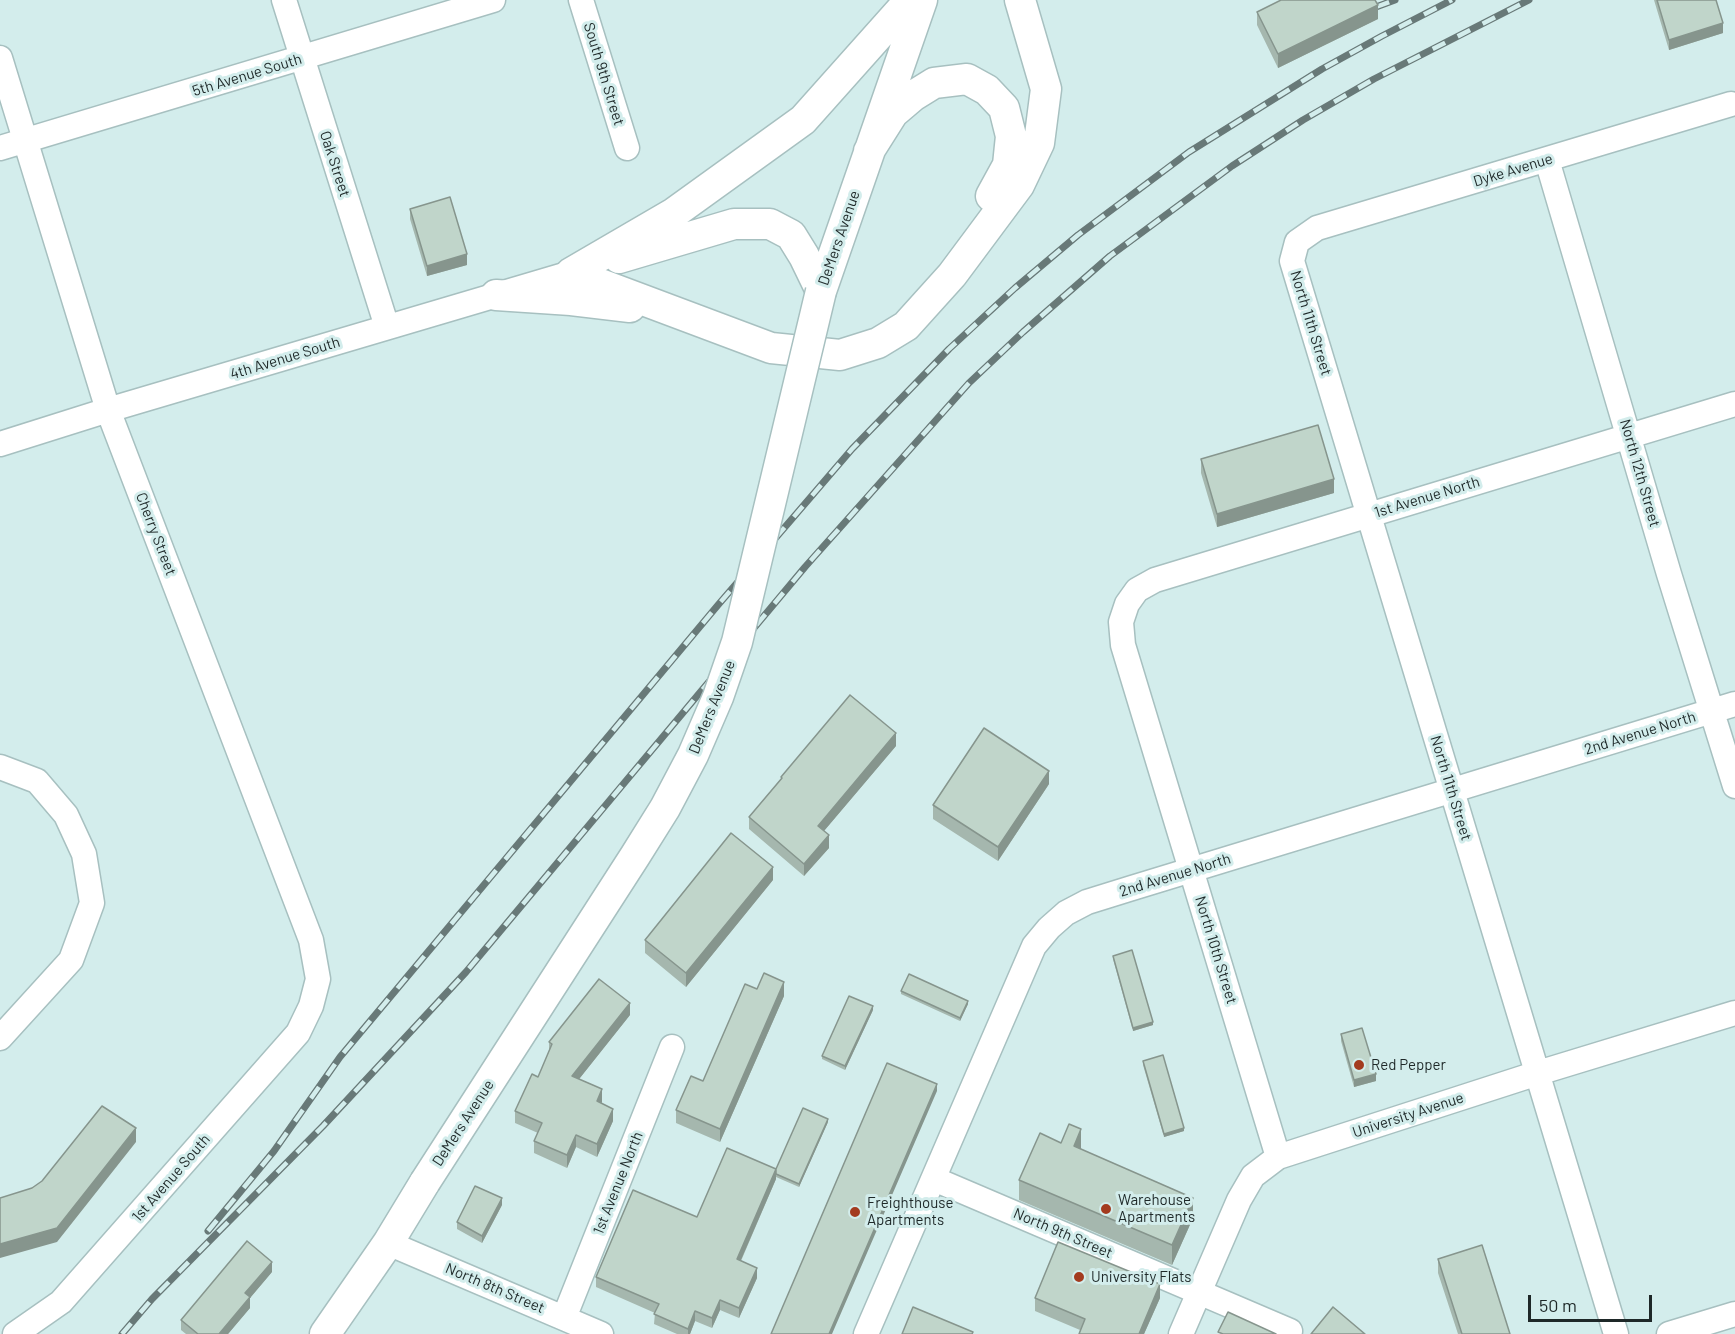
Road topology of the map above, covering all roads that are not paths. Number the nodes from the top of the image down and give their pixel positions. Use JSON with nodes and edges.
{"nodes":[{"id":1,"x":284,"y":0,"type":"edge"},
{"id":2,"x":493,"y":0,"type":"edge"},
{"id":3,"x":581,"y":0,"type":"edge"},
{"id":4,"x":910,"y":0,"type":"edge"},
{"id":5,"x":922,"y":0,"type":"edge"},
{"id":6,"x":1020,"y":0,"type":"edge"},
{"id":7,"x":0,"y":58,"type":"edge"},
{"id":8,"x":302,"y":58,"type":"junction"},
{"id":9,"x":1731,"y":104,"type":"dead end"},
{"id":10,"x":25,"y":141,"type":"junction"},
{"id":11,"x":0,"y":148,"type":"edge"},
{"id":12,"x":627,"y":148,"type":"dead end"},
{"id":13,"x":868,"y":151,"type":"junction"},
{"id":14,"x":1547,"y":160,"type":"junction"},
{"id":15,"x":1297,"y":242,"type":"joint"},
{"id":16,"x":571,"y":273,"type":"junction"},
{"id":17,"x":952,"y":275,"type":"junction"},
{"id":18,"x":821,"y":291,"type":"junction"},
{"id":19,"x":496,"y":295,"type":"junction"},
{"id":20,"x":698,"y":321,"type":"junction"},
{"id":21,"x":387,"y":327,"type":"junction"},
{"id":22,"x":1735,"y":404,"type":"edge"},
{"id":23,"x":108,"y":410,"type":"junction"},
{"id":24,"x":1629,"y":436,"type":"junction"},
{"id":25,"x":0,"y":444,"type":"edge"},
{"id":26,"x":1368,"y":515,"type":"junction"},
{"id":27,"x":1127,"y":604,"type":"joint"},
{"id":28,"x":1724,"y":708,"type":"edge"},
{"id":29,"x":0,"y":767,"type":"edge"},
{"id":30,"x":1735,"y":786,"type":"edge"},
{"id":31,"x":1452,"y":790,"type":"junction"},
{"id":32,"x":1192,"y":869,"type":"junction"},
{"id":33,"x":311,"y":1006,"type":"joint"},
{"id":34,"x":1735,"y":1013,"type":"edge"},
{"id":35,"x":0,"y":1038,"type":"edge"},
{"id":36,"x":672,"y":1047,"type":"dead end"},
{"id":37,"x":1538,"y":1073,"type":"junction"},
{"id":38,"x":1278,"y":1157,"type":"junction"},
{"id":39,"x":934,"y":1179,"type":"junction"},
{"id":40,"x":388,"y":1243,"type":"junction"},
{"id":41,"x":1199,"y":1291,"type":"junction"},
{"id":42,"x":1735,"y":1314,"type":"edge"},
{"id":43,"x":564,"y":1318,"type":"junction"},
{"id":44,"x":1290,"y":1331,"type":"dead end"},
{"id":45,"x":15,"y":1334,"type":"edge"},
{"id":46,"x":325,"y":1334,"type":"edge"},
{"id":47,"x":601,"y":1334,"type":"edge"},
{"id":48,"x":866,"y":1334,"type":"edge"},
{"id":49,"x":1181,"y":1334,"type":"edge"},
{"id":50,"x":1616,"y":1334,"type":"edge"},
{"id":51,"x":1669,"y":1334,"type":"edge"}],
"edges":[{"from":1,"to":8,"type":"street","name":"Oak Street"},
{"from":2,"to":8,"type":"street","name":"5th Avenue South"},
{"from":3,"to":12,"type":"street","name":"South 9th Street"},
{"from":4,"to":16,"type":"main road"},
{"from":5,"to":13,"type":"main road","name":"DeMers Avenue"},
{"from":6,"to":17,"type":"main road"},
{"from":7,"to":10,"type":"street","name":"Cherry Street"},
{"from":8,"to":10,"type":"street","name":"5th Avenue South"},
{"from":8,"to":21,"type":"street","name":"Oak Street"},
{"from":9,"to":14,"type":"street","name":"Dyke Avenue"},
{"from":10,"to":11,"type":"street","name":"5th Avenue South"},
{"from":10,"to":23,"type":"street","name":"Cherry Street"},
{"from":13,"to":17,"type":"main road"},
{"from":13,"to":18,"type":"main road","name":"DeMers Avenue"},
{"from":14,"to":15,"type":"street","name":"Dyke Avenue"},
{"from":14,"to":24,"type":"street","name":"North 12th Street"},
{"from":15,"to":26,"type":"street","name":"North 11th Street"},
{"from":16,"to":18,"type":"main road"},
{"from":16,"to":19,"type":"street","name":"4th Avenue South"},
{"from":16,"to":20,"type":"main road"},
{"from":17,"to":20,"type":"main road"},
{"from":18,"to":40,"type":"main road","name":"DeMers Avenue","bridge":true},
{"from":19,"to":20,"type":"main road"},
{"from":19,"to":21,"type":"street","name":"4th Avenue South"},
{"from":21,"to":23,"type":"street","name":"4th Avenue South"},
{"from":22,"to":24,"type":"street","name":"1st Avenue North"},
{"from":23,"to":25,"type":"street","name":"4th Avenue South"},
{"from":23,"to":33,"type":"street","name":"Cherry Street"},
{"from":24,"to":26,"type":"street","name":"1st Avenue North"},
{"from":24,"to":28,"type":"street","name":"North 12th Street"},
{"from":26,"to":27,"type":"street","name":"1st Avenue North"},
{"from":26,"to":31,"type":"street","name":"North 11th Street"},
{"from":27,"to":32,"type":"street","name":"North 10th Street"},
{"from":28,"to":30,"type":"street","name":"North 12th Street"},
{"from":28,"to":31,"type":"street","name":"2nd Avenue North"},
{"from":29,"to":35,"type":"street"},
{"from":31,"to":32,"type":"street","name":"2nd Avenue North"},
{"from":31,"to":37,"type":"street","name":"North 11th Street"},
{"from":32,"to":38,"type":"street","name":"North 10th Street"},
{"from":32,"to":39,"type":"street","name":"2nd Avenue North"},
{"from":33,"to":45,"type":"street","name":"1st Avenue South"},
{"from":34,"to":37,"type":"street","name":"University Avenue"},
{"from":36,"to":43,"type":"street","name":"1st Avenue North"},
{"from":37,"to":38,"type":"street","name":"University Avenue"},
{"from":37,"to":50,"type":"street","name":"North 11th Street"},
{"from":38,"to":41,"type":"street","name":"University Avenue"},
{"from":39,"to":41,"type":"street","name":"North 9th Street"},
{"from":39,"to":48,"type":"street","name":"2nd Avenue North"},
{"from":40,"to":43,"type":"street","name":"North 8th Street"},
{"from":40,"to":46,"type":"main road","name":"DeMers Avenue"},
{"from":41,"to":44,"type":"street","name":"North 9th Street"},
{"from":41,"to":49,"type":"street","name":"University Avenue"},
{"from":42,"to":51,"type":"street"},
{"from":43,"to":47,"type":"street","name":"North 8th Street"}]}
